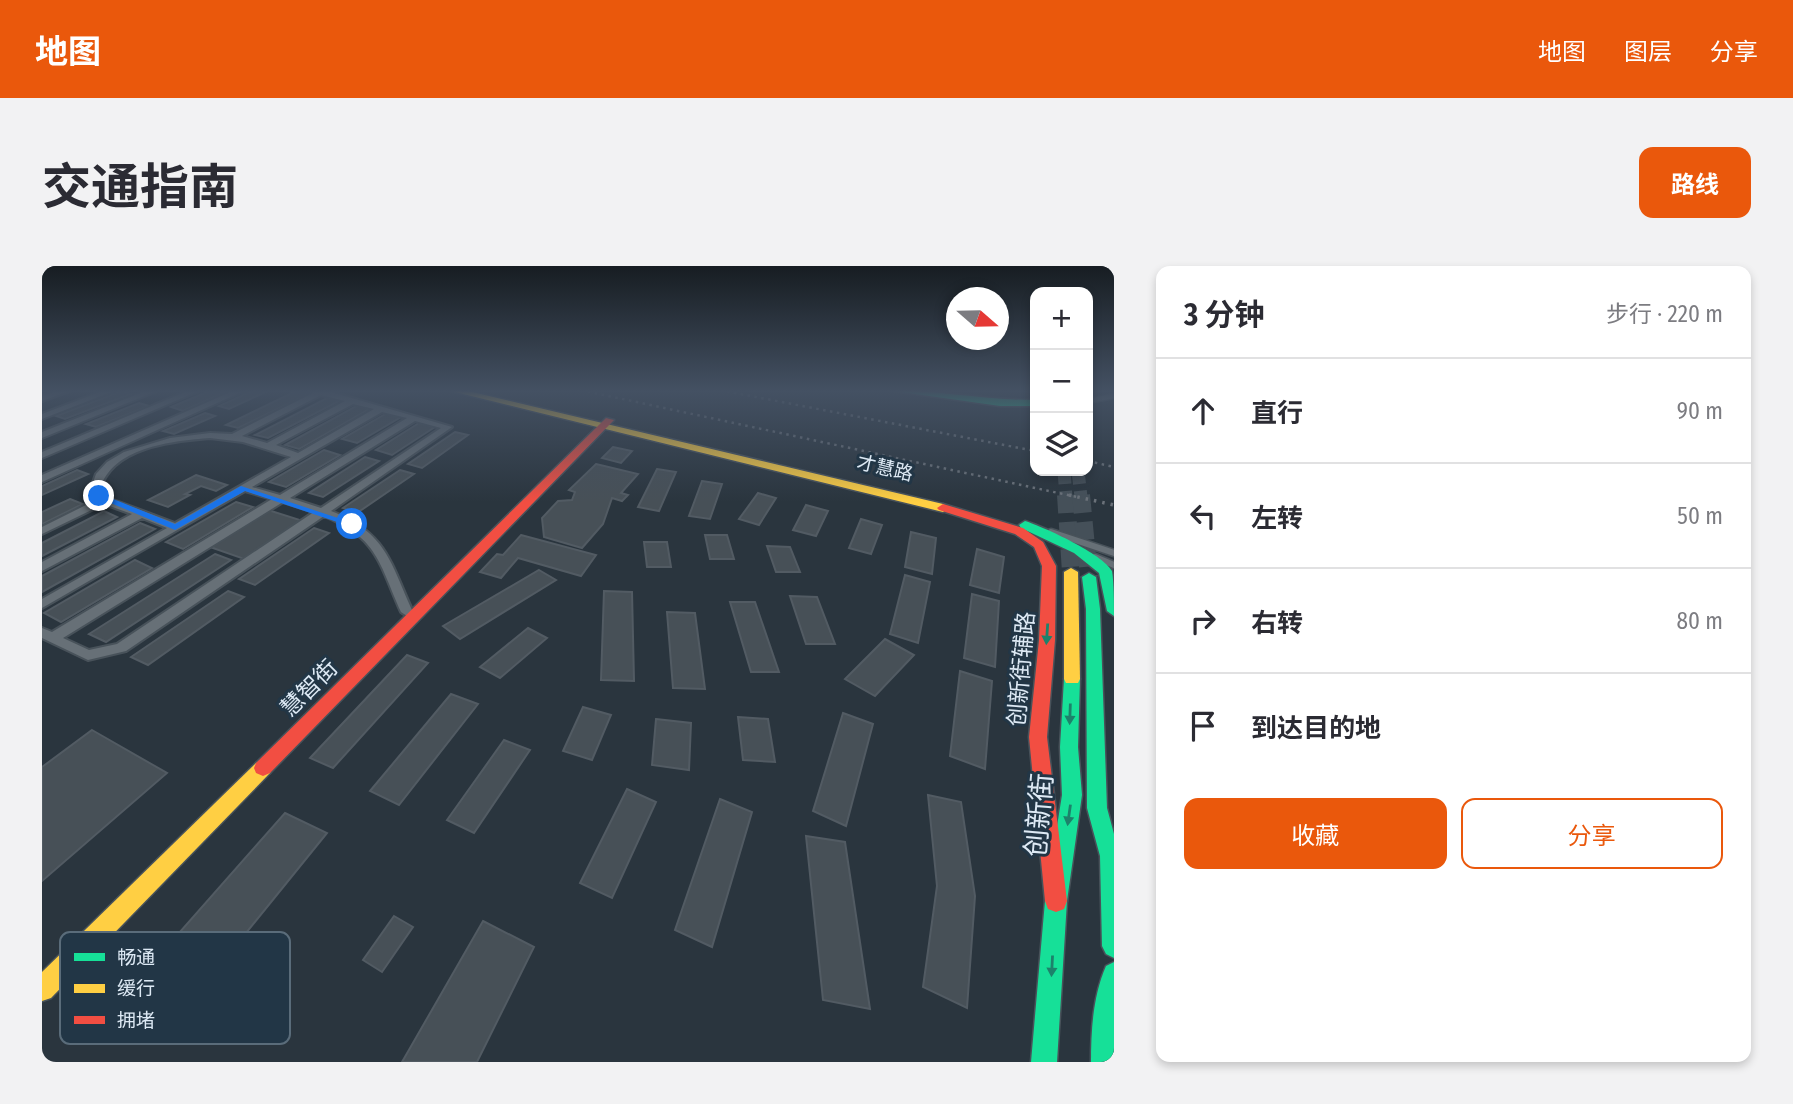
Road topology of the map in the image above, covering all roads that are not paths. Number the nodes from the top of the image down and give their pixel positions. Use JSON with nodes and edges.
{"nodes":[{"id":1,"x":48,"y":427,"type":"edge"},
{"id":2,"x":63,"y":427,"type":"edge"},
{"id":3,"x":109,"y":427,"type":"edge"},
{"id":4,"x":158,"y":427,"type":"edge"},
{"id":5,"x":251,"y":427,"type":"edge"},
{"id":6,"x":303,"y":427,"type":"edge"},
{"id":7,"x":349,"y":427,"type":"edge"},
{"id":8,"x":398,"y":427,"type":"edge"},
{"id":9,"x":448,"y":427,"type":"edge"},
{"id":10,"x":599,"y":427,"type":"edge"},
{"id":11,"x":599,"y":427,"type":"edge"},
{"id":12,"x":621,"y":427,"type":"edge"},
{"id":13,"x":625,"y":427,"type":"edge"},
{"id":14,"x":56,"y":430,"type":"junction"},
{"id":15,"x":42,"y":435,"type":"edge"},
{"id":16,"x":233,"y":437,"type":"junction"},
{"id":17,"x":83,"y":438,"type":"junction"},
{"id":18,"x":113,"y":447,"type":"junction"},
{"id":19,"x":266,"y":447,"type":"junction"},
{"id":20,"x":130,"y":453,"type":"junction"},
{"id":21,"x":42,"y":455,"type":"edge"},
{"id":22,"x":299,"y":456,"type":"junction"},
{"id":23,"x":42,"y":479,"type":"edge"},
{"id":24,"x":244,"y":488,"type":"junction"},
{"id":25,"x":104,"y":500,"type":"junction"},
{"id":26,"x":280,"y":500,"type":"junction"},
{"id":27,"x":321,"y":513,"type":"junction"},
{"id":28,"x":141,"y":514,"type":"junction"},
{"id":29,"x":1023,"y":524,"type":"junction"},
{"id":30,"x":175,"y":527,"type":"junction"},
{"id":31,"x":42,"y":531,"type":"edge"},
{"id":32,"x":1079,"y":550,"type":"junction"},
{"id":33,"x":1114,"y":553,"type":"edge"},
{"id":34,"x":1114,"y":565,"type":"edge"},
{"id":35,"x":1049,"y":566,"type":"junction"},
{"id":36,"x":42,"y":567,"type":"edge"},
{"id":37,"x":1071,"y":572,"type":"tunnel mouth"},
{"id":38,"x":1089,"y":577,"type":"tunnel mouth"},
{"id":39,"x":1109,"y":584,"type":"junction"},
{"id":40,"x":42,"y":604,"type":"edge"},
{"id":41,"x":1114,"y":611,"type":"edge"},
{"id":42,"x":407,"y":612,"type":"junction"},
{"id":43,"x":48,"y":636,"type":"edge"},
{"id":44,"x":1112,"y":849,"type":"edge"},
{"id":45,"x":1056,"y":901,"type":"junction"},
{"id":46,"x":84,"y":932,"type":"edge"},
{"id":47,"x":98,"y":932,"type":"edge"},
{"id":48,"x":1114,"y":946,"type":"edge"},
{"id":49,"x":60,"y":956,"type":"edge"},
{"id":50,"x":60,"y":971,"type":"edge"},
{"id":51,"x":42,"y":974,"type":"edge"},
{"id":52,"x":1114,"y":974,"type":"edge"},
{"id":53,"x":42,"y":989,"type":"edge"},
{"id":54,"x":1044,"y":1062,"type":"edge"},
{"id":55,"x":1104,"y":1062,"type":"edge"}],
"edges":[{"from":1,"to":14,"type":"street"},
{"from":2,"to":14,"type":"street"},
{"from":3,"to":17,"type":"street"},
{"from":4,"to":18,"type":"street"},
{"from":5,"to":16,"type":"street"},
{"from":6,"to":19,"type":"street"},
{"from":7,"to":22,"type":"street"},
{"from":8,"to":26,"type":"street"},
{"from":9,"to":27,"type":"street"},
{"from":10,"to":42,"type":"street","name":"慧智街"},
{"from":11,"to":47,"type":"street","name":"慧智街"},
{"from":12,"to":35,"type":"street","name":"才慧路"},
{"from":13,"to":29,"type":"street","name":"才慧路"},
{"from":14,"to":15,"type":"street"},
{"from":14,"to":17,"type":"street"},
{"from":16,"to":19,"type":"street"},
{"from":16,"to":20,"type":"street"},
{"from":17,"to":18,"type":"street"},
{"from":17,"to":21,"type":"street"},
{"from":18,"to":20,"type":"street"},
{"from":18,"to":23,"type":"street"},
{"from":19,"to":22,"type":"street"},
{"from":20,"to":25,"type":"street"},
{"from":22,"to":24,"type":"street"},
{"from":24,"to":26,"type":"street"},
{"from":24,"to":30,"type":"street"},
{"from":25,"to":28,"type":"street"},
{"from":25,"to":31,"type":"street"},
{"from":26,"to":27,"type":"street"},
{"from":26,"to":43,"type":"street"},
{"from":27,"to":42,"type":"street"},
{"from":27,"to":43,"type":"street"},
{"from":28,"to":30,"type":"street"},
{"from":28,"to":36,"type":"street"},
{"from":29,"to":32,"type":"street","name":"才慧路"},
{"from":29,"to":33,"type":"lane"},
{"from":30,"to":40,"type":"street"},
{"from":32,"to":34,"type":"lane"},
{"from":32,"to":39,"type":"street","name":"才慧路"},
{"from":35,"to":39,"type":"street"},
{"from":35,"to":45,"type":"street","name":"创新街辅路","one_way":true},
{"from":37,"to":45,"type":"street","name":"创新街","one_way":true},
{"from":38,"to":44,"type":"street"},
{"from":39,"to":41,"type":"street"},
{"from":42,"to":46,"type":"street","name":"慧智街"},
{"from":44,"to":48,"type":"street"},
{"from":45,"to":54,"type":"street","name":"创新街","one_way":true},
{"from":49,"to":51,"type":"street","name":"慧智街"},
{"from":50,"to":53,"type":"street","name":"慧智街"},
{"from":52,"to":55,"type":"street"}]}
